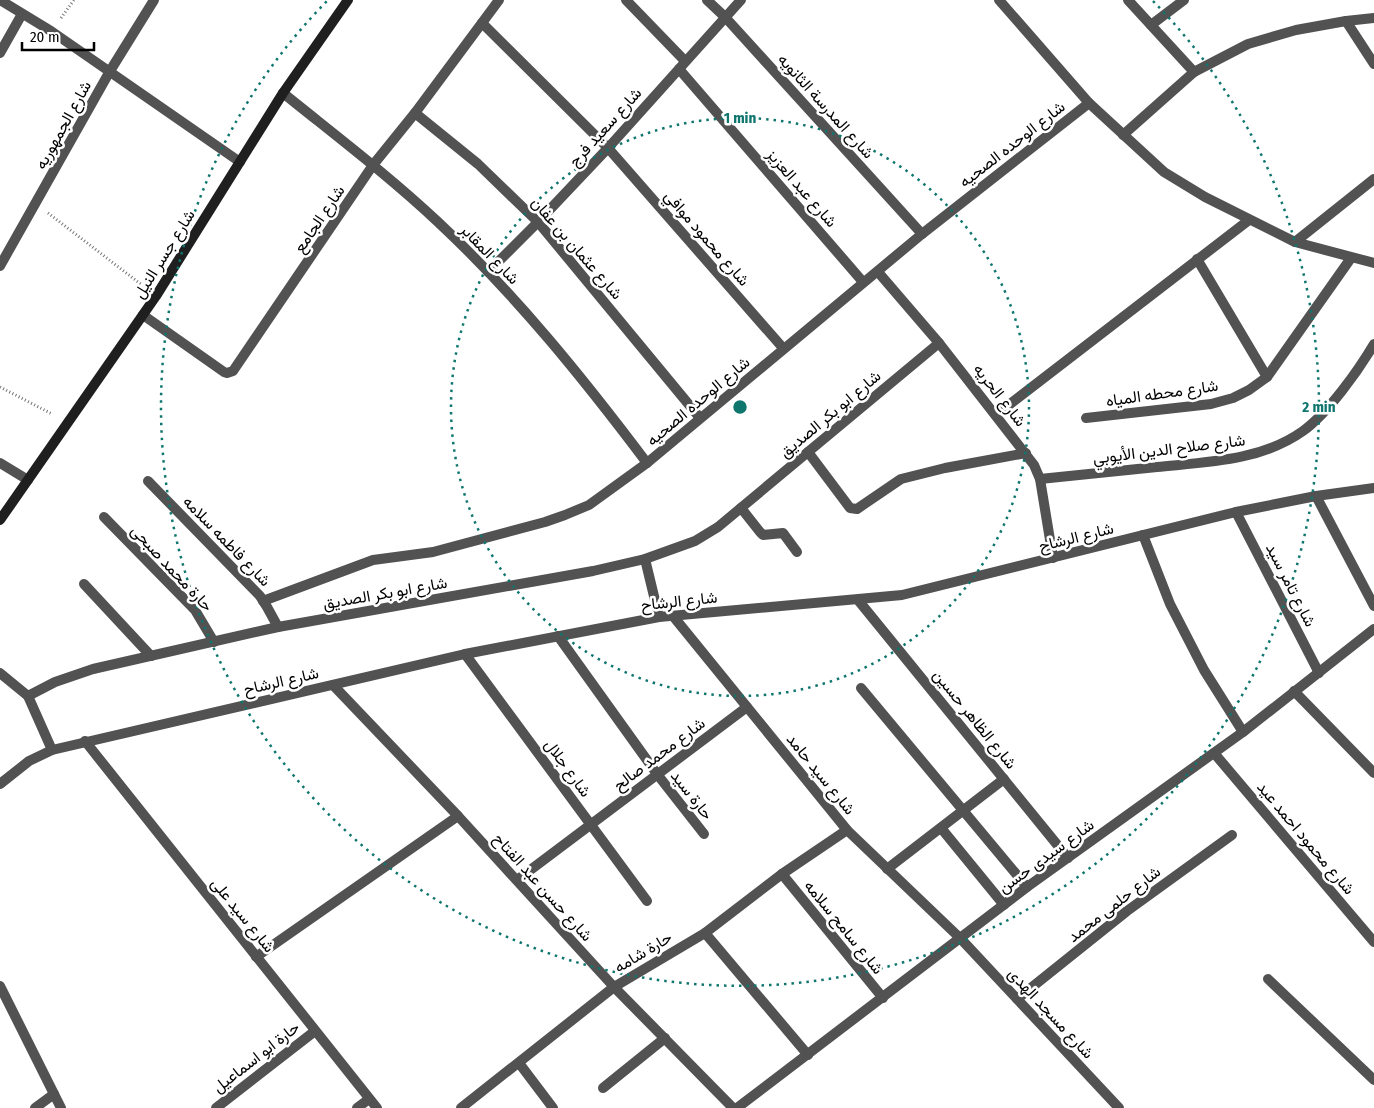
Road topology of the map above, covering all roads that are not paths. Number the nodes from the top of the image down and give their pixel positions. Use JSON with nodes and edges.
{"nodes":[{"id":1,"x":0,"y":0,"type":"edge"},
{"id":2,"x":154,"y":0,"type":"edge"},
{"id":3,"x":348,"y":0,"type":"edge"},
{"id":4,"x":499,"y":0,"type":"edge"},
{"id":5,"x":626,"y":0,"type":"edge"},
{"id":6,"x":707,"y":0,"type":"edge"},
{"id":7,"x":741,"y":0,"type":"edge"},
{"id":8,"x":999,"y":0,"type":"edge"},
{"id":9,"x":1128,"y":0,"type":"edge"},
{"id":10,"x":1184,"y":0,"type":"edge"},
{"id":11,"x":22,"y":14,"type":"junction"},
{"id":12,"x":725,"y":17,"type":"junction"},
{"id":13,"x":1374,"y":18,"type":"edge"},
{"id":14,"x":1346,"y":21,"type":"junction"},
{"id":15,"x":482,"y":23,"type":"junction"},
{"id":16,"x":1151,"y":25,"type":"junction"},
{"id":17,"x":0,"y":53,"type":"edge"},
{"id":18,"x":1374,"y":64,"type":"edge"},
{"id":19,"x":682,"y":65,"type":"junction"},
{"id":20,"x":110,"y":71,"type":"junction"},
{"id":21,"x":1194,"y":72,"type":"junction"},
{"id":22,"x":283,"y":93,"type":"junction"},
{"id":23,"x":1089,"y":103,"type":"junction"},
{"id":24,"x":415,"y":113,"type":"junction"},
{"id":25,"x":1123,"y":135,"type":"junction"},
{"id":26,"x":608,"y":148,"type":"junction"},
{"id":27,"x":240,"y":162,"type":"junction"},
{"id":28,"x":373,"y":165,"type":"junction"},
{"id":29,"x":1374,"y":179,"type":"edge"},
{"id":30,"x":1249,"y":220,"type":"junction"},
{"id":31,"x":538,"y":222,"type":"junction"},
{"id":32,"x":922,"y":234,"type":"junction"},
{"id":33,"x":1295,"y":242,"type":"junction"},
{"id":34,"x":1351,"y":258,"type":"junction"},
{"id":35,"x":1197,"y":259,"type":"junction"},
{"id":36,"x":1374,"y":263,"type":"edge"},
{"id":37,"x":0,"y":266,"type":"edge"},
{"id":38,"x":488,"y":272,"type":"junction"},
{"id":39,"x":878,"y":272,"type":"junction"},
{"id":40,"x":863,"y":282,"type":"junction"},
{"id":41,"x":143,"y":315,"type":"junction"},
{"id":42,"x":939,"y":343,"type":"junction"},
{"id":43,"x":1374,"y":344,"type":"edge"},
{"id":44,"x":783,"y":348,"type":"junction"},
{"id":45,"x":1267,"y":377,"type":"junction"},
{"id":46,"x":997,"y":414,"type":"junction"},
{"id":47,"x":700,"y":418,"type":"junction"},
{"id":48,"x":1086,"y":418,"type":"dead end"},
{"id":49,"x":808,"y":452,"type":"junction"},
{"id":50,"x":1026,"y":453,"type":"junction"},
{"id":51,"x":0,"y":463,"type":"edge"},
{"id":52,"x":647,"y":463,"type":"junction"},
{"id":53,"x":1040,"y":479,"type":"junction"},
{"id":54,"x":28,"y":480,"type":"junction"},
{"id":55,"x":148,"y":481,"type":"dead end"},
{"id":56,"x":1374,"y":488,"type":"edge"},
{"id":57,"x":1316,"y":496,"type":"junction"},
{"id":58,"x":741,"y":508,"type":"junction"},
{"id":59,"x":1236,"y":512,"type":"junction"},
{"id":60,"x":104,"y":517,"type":"dead end"},
{"id":61,"x":0,"y":520,"type":"edge"},
{"id":62,"x":1143,"y":535,"type":"junction"},
{"id":63,"x":797,"y":552,"type":"dead end"},
{"id":64,"x":1054,"y":558,"type":"junction"},
{"id":65,"x":645,"y":559,"type":"junction"},
{"id":66,"x":84,"y":584,"type":"dead end"},
{"id":67,"x":858,"y":600,"type":"junction"},
{"id":68,"x":263,"y":601,"type":"junction"},
{"id":69,"x":1374,"y":606,"type":"edge"},
{"id":70,"x":672,"y":616,"type":"junction"},
{"id":71,"x":659,"y":617,"type":"junction"},
{"id":72,"x":278,"y":627,"type":"junction"},
{"id":73,"x":1374,"y":629,"type":"edge"},
{"id":74,"x":558,"y":636,"type":"junction"},
{"id":75,"x":214,"y":642,"type":"junction"},
{"id":76,"x":464,"y":654,"type":"junction"},
{"id":77,"x":151,"y":656,"type":"junction"},
{"id":78,"x":0,"y":673,"type":"edge"},
{"id":79,"x":1319,"y":673,"type":"junction"},
{"id":80,"x":333,"y":685,"type":"junction"},
{"id":81,"x":861,"y":688,"type":"dead end"},
{"id":82,"x":1294,"y":691,"type":"junction"},
{"id":83,"x":28,"y":696,"type":"junction"},
{"id":84,"x":747,"y":706,"type":"junction"},
{"id":85,"x":1243,"y":732,"type":"junction"},
{"id":86,"x":85,"y":741,"type":"junction"},
{"id":87,"x":52,"y":750,"type":"junction"},
{"id":88,"x":1214,"y":753,"type":"junction"},
{"id":89,"x":1374,"y":773,"type":"edge"},
{"id":90,"x":657,"y":774,"type":"junction"},
{"id":91,"x":1004,"y":779,"type":"junction"},
{"id":92,"x":0,"y":784,"type":"edge"},
{"id":93,"x":964,"y":811,"type":"junction"},
{"id":94,"x":458,"y":816,"type":"junction"},
{"id":95,"x":590,"y":824,"type":"junction"},
{"id":96,"x":941,"y":828,"type":"junction"},
{"id":97,"x":846,"y":830,"type":"junction"},
{"id":98,"x":704,"y":834,"type":"dead end"},
{"id":99,"x":1232,"y":835,"type":"dead end"},
{"id":100,"x":1068,"y":858,"type":"junction"},
{"id":101,"x":887,"y":869,"type":"junction"},
{"id":102,"x":782,"y":874,"type":"junction"},
{"id":103,"x":517,"y":880,"type":"junction"},
{"id":104,"x":1027,"y":887,"type":"junction"},
{"id":105,"x":647,"y":901,"type":"dead end"},
{"id":106,"x":1004,"y":906,"type":"junction"},
{"id":107,"x":705,"y":933,"type":"junction"},
{"id":108,"x":961,"y":938,"type":"junction"},
{"id":109,"x":1374,"y":942,"type":"edge"},
{"id":110,"x":256,"y":957,"type":"junction"},
{"id":111,"x":1268,"y":979,"type":"dead end"},
{"id":112,"x":0,"y":986,"type":"edge"},
{"id":113,"x":614,"y":987,"type":"junction"},
{"id":114,"x":883,"y":998,"type":"junction"},
{"id":115,"x":1018,"y":1000,"type":"junction"},
{"id":116,"x":315,"y":1030,"type":"junction"},
{"id":117,"x":665,"y":1038,"type":"junction"},
{"id":118,"x":808,"y":1055,"type":"junction"},
{"id":119,"x":519,"y":1063,"type":"junction"},
{"id":120,"x":1374,"y":1080,"type":"edge"},
{"id":121,"x":603,"y":1088,"type":"dead end"},
{"id":122,"x":54,"y":1094,"type":"junction"},
{"id":123,"x":369,"y":1099,"type":"junction"},
{"id":124,"x":34,"y":1108,"type":"edge"},
{"id":125,"x":61,"y":1108,"type":"edge"},
{"id":126,"x":216,"y":1108,"type":"edge"},
{"id":127,"x":357,"y":1108,"type":"edge"},
{"id":128,"x":377,"y":1108,"type":"edge"},
{"id":129,"x":461,"y":1108,"type":"edge"},
{"id":130,"x":554,"y":1108,"type":"edge"},
{"id":131,"x":733,"y":1108,"type":"edge"},
{"id":132,"x":737,"y":1108,"type":"edge"},
{"id":133,"x":1119,"y":1108,"type":"edge"}],
"edges":[{"from":1,"to":11,"type":"street"},
{"from":2,"to":20,"type":"street","name":"شارع الجمهوريه"},
{"from":3,"to":22,"type":"street","name":"شارع جسر النيل"},
{"from":4,"to":15,"type":"street","name":"شارع الجامع"},
{"from":5,"to":19,"type":"street","name":"شارع عبد العزيز"},
{"from":6,"to":12,"type":"street","name":"شارع المدرسة الثانويه"},
{"from":7,"to":12,"type":"street","name":"شارع سعيد فرج"},
{"from":8,"to":23,"type":"street"},
{"from":9,"to":16,"type":"street"},
{"from":10,"to":16,"type":"street"},
{"from":11,"to":17,"type":"street"},
{"from":11,"to":20,"type":"street"},
{"from":12,"to":19,"type":"street","name":"شارع سعيد فرج"},
{"from":12,"to":32,"type":"street","name":"شارع المدرسة الثانويه"},
{"from":13,"to":14,"type":"street"},
{"from":14,"to":18,"type":"street"},
{"from":14,"to":21,"type":"street"},
{"from":15,"to":24,"type":"street","name":"شارع الجامع"},
{"from":15,"to":26,"type":"street","name":"شارع محمود موافي"},
{"from":16,"to":21,"type":"street"},
{"from":19,"to":26,"type":"street","name":"شارع سعيد فرج"},
{"from":19,"to":40,"type":"street","name":"شارع عبد العزيز"},
{"from":20,"to":27,"type":"street"},
{"from":20,"to":37,"type":"street","name":"شارع الجمهوريه"},
{"from":21,"to":25,"type":"street"},
{"from":22,"to":27,"type":"street","name":"شارع جسر النيل"},
{"from":22,"to":28,"type":"street","name":"شارع المقابر"},
{"from":23,"to":25,"type":"street"},
{"from":23,"to":32,"type":"street","name":"شارع الوحده الصحيه"},
{"from":24,"to":28,"type":"street","name":"شارع الجامع"},
{"from":24,"to":31,"type":"street","name":"شارع عثمان بن عفان"},
{"from":25,"to":30,"type":"street"},
{"from":26,"to":31,"type":"street","name":"شارع سعيد فرج"},
{"from":26,"to":44,"type":"street","name":"شارع محمود موافي"},
{"from":27,"to":41,"type":"street","name":"شارع جسر النيل"},
{"from":28,"to":38,"type":"street","name":"شارع المقابر"},
{"from":28,"to":41,"type":"street","name":"شارع الجامع"},
{"from":29,"to":33,"type":"street"},
{"from":30,"to":33,"type":"street"},
{"from":30,"to":35,"type":"street"},
{"from":31,"to":38,"type":"street","name":"شارع سعيد فرج"},
{"from":31,"to":47,"type":"street","name":"شارع عثمان بن عفان"},
{"from":32,"to":39,"type":"street","name":"شارع الوحده الصحيه"},
{"from":33,"to":34,"type":"street"},
{"from":34,"to":36,"type":"street"},
{"from":34,"to":45,"type":"street","name":"شارع محطه المياه"},
{"from":35,"to":45,"type":"street"},
{"from":35,"to":46,"type":"street"},
{"from":38,"to":52,"type":"street","name":"شارع المقابر"},
{"from":39,"to":40,"type":"street","name":"شارع الوحده الصحيه"},
{"from":39,"to":42,"type":"street","name":"شارع الحريه"},
{"from":40,"to":44,"type":"street","name":"شارع الوحده الصحيه"},
{"from":41,"to":54,"type":"street","name":"شارع جسر النيل"},
{"from":42,"to":46,"type":"street","name":"شارع الحريه"},
{"from":42,"to":49,"type":"street","name":"شارع ابو بكر الصديق"},
{"from":43,"to":53,"type":"street","name":"شارع صلاح الدين الأيوبي"},
{"from":44,"to":47,"type":"street","name":"شارع الوحده الصحيه"},
{"from":45,"to":48,"type":"street","name":"شارع محطه المياه"},
{"from":46,"to":50,"type":"street","name":"شارع الحريه"},
{"from":47,"to":52,"type":"street","name":"شارع الوحده الصحيه"},
{"from":49,"to":50,"type":"street"},
{"from":49,"to":58,"type":"street","name":"شارع ابو بكر الصديق"},
{"from":50,"to":53,"type":"street","name":"شارع الحريه"},
{"from":51,"to":54,"type":"street"},
{"from":52,"to":68,"type":"street","name":"شارع الوحده الصحيه"},
{"from":53,"to":64,"type":"street","name":"شارع الحريه"},
{"from":54,"to":61,"type":"street","name":"شارع جسر النيل"},
{"from":55,"to":68,"type":"street","name":"شارع فاطمه سلامه"},
{"from":56,"to":57,"type":"street","name":"شارع الرشاح"},
{"from":57,"to":59,"type":"street","name":"شارع الرشاح"},
{"from":57,"to":69,"type":"street"},
{"from":58,"to":63,"type":"street"},
{"from":58,"to":65,"type":"street","name":"شارع ابو بكر الصديق"},
{"from":59,"to":62,"type":"street","name":"شارع الرشاح"},
{"from":59,"to":79,"type":"street","name":"شارع تامر سيد"},
{"from":60,"to":75,"type":"street","name":"حارة محمد صبحى"},
{"from":62,"to":64,"type":"street","name":"شارع الرشاح"},
{"from":62,"to":85,"type":"street"},
{"from":64,"to":67,"type":"street","name":"شارع الرشاح"},
{"from":65,"to":71,"type":"street"},
{"from":65,"to":72,"type":"street","name":"شارع ابو بكر الصديق"},
{"from":66,"to":77,"type":"street"},
{"from":67,"to":70,"type":"street","name":"شارع الرشاح"},
{"from":67,"to":91,"type":"street","name":"شارع الظاهر حسين"},
{"from":68,"to":72,"type":"street","name":"شارع فاطمه سلامه"},
{"from":70,"to":71,"type":"street","name":"شارع الرشاح"},
{"from":70,"to":84,"type":"street","name":"شارع سيد حامد"},
{"from":71,"to":74,"type":"street","name":"شارع الرشاح"},
{"from":72,"to":75,"type":"street","name":"شارع ابو بكر الصديق"},
{"from":73,"to":79,"type":"street","name":"شارع سيدى حسن"},
{"from":74,"to":76,"type":"street","name":"شارع الرشاح"},
{"from":74,"to":90,"type":"street","name":"حارة سيد"},
{"from":75,"to":77,"type":"street","name":"شارع ابو بكر الصديق"},
{"from":76,"to":80,"type":"street","name":"شارع الرشاح"},
{"from":76,"to":95,"type":"street","name":"شارع جلال"},
{"from":77,"to":83,"type":"street","name":"شارع ابو بكر الصديق"},
{"from":78,"to":83,"type":"street"},
{"from":79,"to":82,"type":"street","name":"شارع سيدى حسن"},
{"from":80,"to":86,"type":"street","name":"شارع الرشاح"},
{"from":80,"to":94,"type":"street","name":"شارع حسن عبد الفتاح"},
{"from":81,"to":93,"type":"street"},
{"from":82,"to":85,"type":"street","name":"شارع سيدى حسن"},
{"from":82,"to":89,"type":"street"},
{"from":83,"to":87,"type":"street"},
{"from":84,"to":90,"type":"street","name":"شارع محمد صالح"},
{"from":84,"to":97,"type":"street","name":"شارع سيد حامد"},
{"from":85,"to":88,"type":"street","name":"شارع سيدى حسن"},
{"from":86,"to":87,"type":"street","name":"شارع الرشاح"},
{"from":86,"to":110,"type":"street","name":"شارع سيد على"},
{"from":87,"to":92,"type":"street","name":"شارع الرشاح"},
{"from":88,"to":100,"type":"street","name":"شارع سيدى حسن"},
{"from":88,"to":109,"type":"street","name":"شارع محمود احمد عيد"},
{"from":90,"to":95,"type":"street","name":"شارع محمد صالح"},
{"from":90,"to":98,"type":"street","name":"حارة سيد"},
{"from":91,"to":93,"type":"street"},
{"from":91,"to":100,"type":"street","name":"شارع الظاهر حسين"},
{"from":93,"to":96,"type":"street"},
{"from":93,"to":104,"type":"street"},
{"from":94,"to":103,"type":"street","name":"شارع حسن عبد الفتاح"},
{"from":94,"to":110,"type":"street"},
{"from":95,"to":103,"type":"street","name":"شارع محمد صالح"},
{"from":95,"to":105,"type":"street","name":"شارع جلال"},
{"from":96,"to":101,"type":"street"},
{"from":96,"to":106,"type":"street"},
{"from":97,"to":101,"type":"street","name":"شارع سيد حامد"},
{"from":97,"to":102,"type":"street","name":"حارة شامه"},
{"from":99,"to":115,"type":"street","name":"شارع حلمى محمد"},
{"from":100,"to":104,"type":"street","name":"شارع سيدى حسن"},
{"from":101,"to":108,"type":"street","name":"شارع سيد حامد"},
{"from":102,"to":107,"type":"street","name":"حارة شامه"},
{"from":102,"to":114,"type":"street","name":"شارع سامح سلامه"},
{"from":103,"to":113,"type":"street","name":"شارع حسن عبد الفتاح"},
{"from":104,"to":106,"type":"street","name":"شارع سيدى حسن"},
{"from":106,"to":108,"type":"street","name":"شارع سيدى حسن"},
{"from":107,"to":113,"type":"street","name":"حارة شامه"},
{"from":107,"to":118,"type":"street"},
{"from":108,"to":114,"type":"street","name":"شارع سيدى حسن"},
{"from":108,"to":115,"type":"street","name":"شارع مسجد الهدى"},
{"from":110,"to":116,"type":"street","name":"شارع سيد على"},
{"from":111,"to":120,"type":"street"},
{"from":112,"to":122,"type":"street"},
{"from":113,"to":117,"type":"street","name":"شارع حسن عبد الفتاح"},
{"from":113,"to":119,"type":"street","name":"حارة شامه"},
{"from":114,"to":118,"type":"street","name":"شارع سيدى حسن"},
{"from":115,"to":133,"type":"street","name":"شارع مسجد الهدى"},
{"from":116,"to":123,"type":"street","name":"شارع سيد على"},
{"from":116,"to":126,"type":"street","name":"حارة ابو اسماعيل"},
{"from":117,"to":121,"type":"street"},
{"from":117,"to":131,"type":"street","name":"شارع حسن عبد الفتاح"},
{"from":118,"to":132,"type":"street","name":"شارع سيدى حسن"},
{"from":119,"to":129,"type":"street","name":"حارة شامه"},
{"from":119,"to":130,"type":"street"},
{"from":122,"to":124,"type":"street"},
{"from":122,"to":125,"type":"street"},
{"from":123,"to":127,"type":"street"},
{"from":123,"to":128,"type":"street","name":"شارع سيد على"}]}
